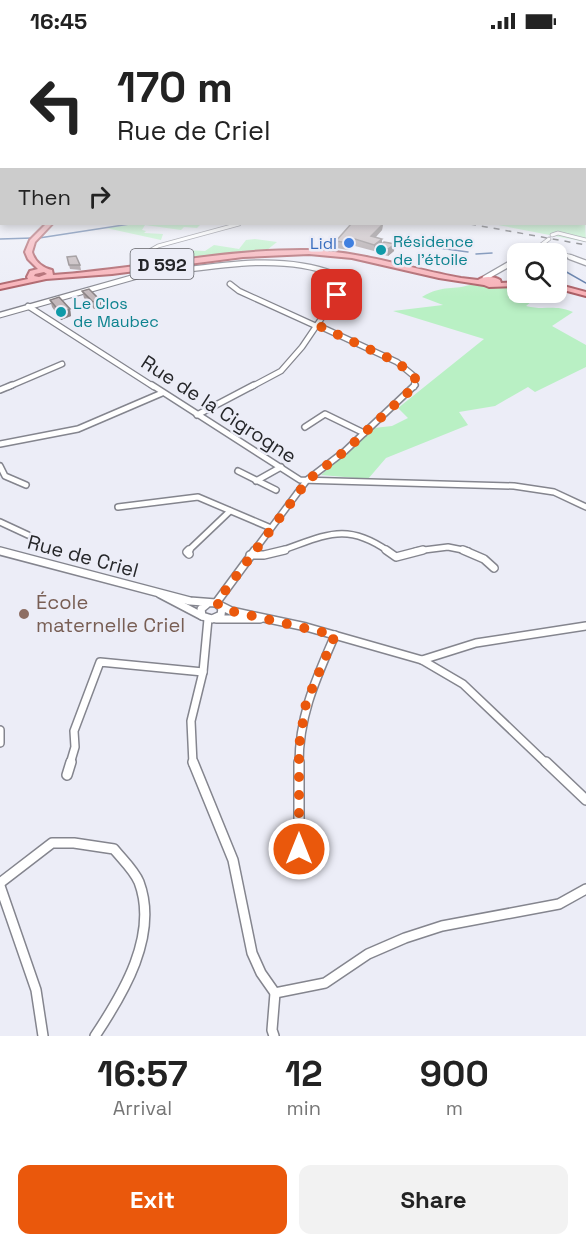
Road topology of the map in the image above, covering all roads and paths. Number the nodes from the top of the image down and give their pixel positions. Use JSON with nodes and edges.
{"nodes":[{"id":1,"x":43,"y":225,"type":"edge"},
{"id":2,"x":48,"y":225,"type":"edge"},
{"id":3,"x":235,"y":225,"type":"edge"},
{"id":4,"x":32,"y":238,"type":"junction"},
{"id":5,"x":586,"y":240,"type":"edge"},
{"id":6,"x":545,"y":243,"type":"edge"},
{"id":7,"x":567,"y":255,"type":"edge"},
{"id":8,"x":221,"y":257,"type":"junction"},
{"id":9,"x":586,"y":262,"type":"edge"},
{"id":10,"x":150,"y":265,"type":"junction"},
{"id":11,"x":507,"y":267,"type":"edge"},
{"id":12,"x":47,"y":273,"type":"junction"},
{"id":13,"x":32,"y":275,"type":"junction"},
{"id":14,"x":143,"y":275,"type":"junction"},
{"id":15,"x":490,"y":280,"type":"junction"},
{"id":16,"x":507,"y":282,"type":"edge"},
{"id":17,"x":230,"y":284,"type":"dead end"},
{"id":18,"x":0,"y":286,"type":"edge"},
{"id":19,"x":567,"y":289,"type":"edge"},
{"id":20,"x":586,"y":294,"type":"edge"},
{"id":21,"x":28,"y":306,"type":"junction"},
{"id":22,"x":0,"y":315,"type":"edge"},
{"id":23,"x":317,"y":326,"type":"junction"},
{"id":24,"x":62,"y":364,"type":"dead end"},
{"id":25,"x":0,"y":390,"type":"edge"},
{"id":26,"x":162,"y":393,"type":"junction"},
{"id":27,"x":197,"y":415,"type":"junction"},
{"id":28,"x":305,"y":427,"type":"dead end"},
{"id":29,"x":364,"y":433,"type":"junction"},
{"id":30,"x":0,"y":444,"type":"edge"},
{"id":31,"x":0,"y":466,"type":"edge"},
{"id":32,"x":281,"y":467,"type":"junction"},
{"id":33,"x":238,"y":471,"type":"dead end"},
{"id":34,"x":308,"y":480,"type":"junction"},
{"id":35,"x":256,"y":481,"type":"junction"},
{"id":36,"x":26,"y":485,"type":"dead end"},
{"id":37,"x":276,"y":490,"type":"dead end"},
{"id":38,"x":118,"y":507,"type":"dead end"},
{"id":39,"x":586,"y":507,"type":"edge"},
{"id":40,"x":230,"y":511,"type":"junction"},
{"id":41,"x":0,"y":522,"type":"edge"},
{"id":42,"x":271,"y":528,"type":"junction"},
{"id":43,"x":28,"y":535,"type":"dead end"},
{"id":44,"x":0,"y":551,"type":"edge"},
{"id":45,"x":189,"y":554,"type":"dead end"},
{"id":46,"x":250,"y":555,"type":"junction"},
{"id":47,"x":494,"y":568,"type":"dead end"},
{"id":48,"x":157,"y":592,"type":"junction"},
{"id":49,"x":207,"y":604,"type":"junction"},
{"id":50,"x":219,"y":604,"type":"junction"},
{"id":51,"x":209,"y":618,"type":"junction"},
{"id":52,"x":264,"y":618,"type":"junction"},
{"id":53,"x":586,"y":626,"type":"edge"},
{"id":54,"x":335,"y":635,"type":"junction"},
{"id":55,"x":422,"y":660,"type":"junction"},
{"id":56,"x":203,"y":672,"type":"junction"},
{"id":57,"x":0,"y":730,"type":"edge"},
{"id":58,"x":0,"y":743,"type":"edge"},
{"id":59,"x":67,"y":775,"type":"dead end"},
{"id":60,"x":586,"y":800,"type":"edge"},
{"id":61,"x":299,"y":849,"type":"dead end"},
{"id":62,"x":0,"y":885,"type":"edge"},
{"id":63,"x":586,"y":889,"type":"edge"},
{"id":64,"x":276,"y":993,"type":"junction"},
{"id":65,"x":43,"y":1036,"type":"edge"},
{"id":66,"x":95,"y":1036,"type":"edge"},
{"id":67,"x":274,"y":1036,"type":"edge"}],
"edges":[{"from":1,"to":4,"type":"main road"},
{"from":2,"to":4,"type":"main road"},
{"from":3,"to":10,"type":"street"},
{"from":4,"to":12,"type":"main road"},
{"from":4,"to":13,"type":"main road"},
{"from":5,"to":6,"type":"street"},
{"from":7,"to":9,"type":"street"},
{"from":8,"to":10,"type":"main road","number":"D 592"},
{"from":8,"to":14,"type":"street"},
{"from":8,"to":15,"type":"main road","number":"D 592"},
{"from":10,"to":12,"type":"main road","number":"D 592"},
{"from":11,"to":15,"type":"street"},
{"from":12,"to":13,"type":"main road"},
{"from":13,"to":18,"type":"main road"},
{"from":14,"to":21,"type":"street"},
{"from":14,"to":23,"type":"street"},
{"from":15,"to":16,"type":"main road","number":"D 592"},
{"from":17,"to":23,"type":"street"},
{"from":19,"to":20,"type":"main road"},
{"from":21,"to":22,"type":"street"},
{"from":21,"to":26,"type":"street","name":"Rue de la Cigrogne"},
{"from":23,"to":27,"type":"street"},
{"from":23,"to":29,"type":"street"},
{"from":24,"to":25,"type":"street"},
{"from":26,"to":27,"type":"street","name":"Rue de la Cigrogne"},
{"from":26,"to":30,"type":"street"},
{"from":27,"to":32,"type":"street","name":"Rue de la Cigrogne"},
{"from":28,"to":29,"type":"street"},
{"from":29,"to":34,"type":"street"},
{"from":31,"to":36,"type":"street"},
{"from":32,"to":34,"type":"street","name":"Rue de la Cigrogne"},
{"from":32,"to":35,"type":"street"},
{"from":33,"to":35,"type":"street"},
{"from":34,"to":39,"type":"street","name":"Rue de la Cigrogne"},
{"from":34,"to":42,"type":"street"},
{"from":35,"to":37,"type":"street"},
{"from":38,"to":40,"type":"street"},
{"from":40,"to":42,"type":"street"},
{"from":40,"to":45,"type":"street"},
{"from":41,"to":43,"type":"street"},
{"from":42,"to":46,"type":"street"},
{"from":44,"to":48,"type":"street","name":"Rue de Criel"},
{"from":46,"to":47,"type":"street"},
{"from":46,"to":50,"type":"street"},
{"from":48,"to":49,"type":"street","name":"Rue de Criel"},
{"from":48,"to":51,"type":"street","name":"Rue de Criel"},
{"from":49,"to":50,"type":"street","name":"Rue de Criel"},
{"from":49,"to":51,"type":"street"},
{"from":50,"to":51,"type":"street"},
{"from":50,"to":52,"type":"street","name":"Rue de Criel"},
{"from":51,"to":52,"type":"street","name":"Rue de Criel"},
{"from":51,"to":56,"type":"street"},
{"from":52,"to":54,"type":"street","name":"Rue de Criel"},
{"from":53,"to":55,"type":"street"},
{"from":54,"to":55,"type":"street","name":"Rue de Criel"},
{"from":54,"to":61,"type":"street"},
{"from":55,"to":60,"type":"street","name":"Rue de Criel"},
{"from":56,"to":59,"type":"street"},
{"from":56,"to":64,"type":"street"},
{"from":57,"to":58,"type":"street"},
{"from":62,"to":65,"type":"street"},
{"from":62,"to":66,"type":"street"},
{"from":63,"to":64,"type":"street"},
{"from":64,"to":67,"type":"street"}]}
